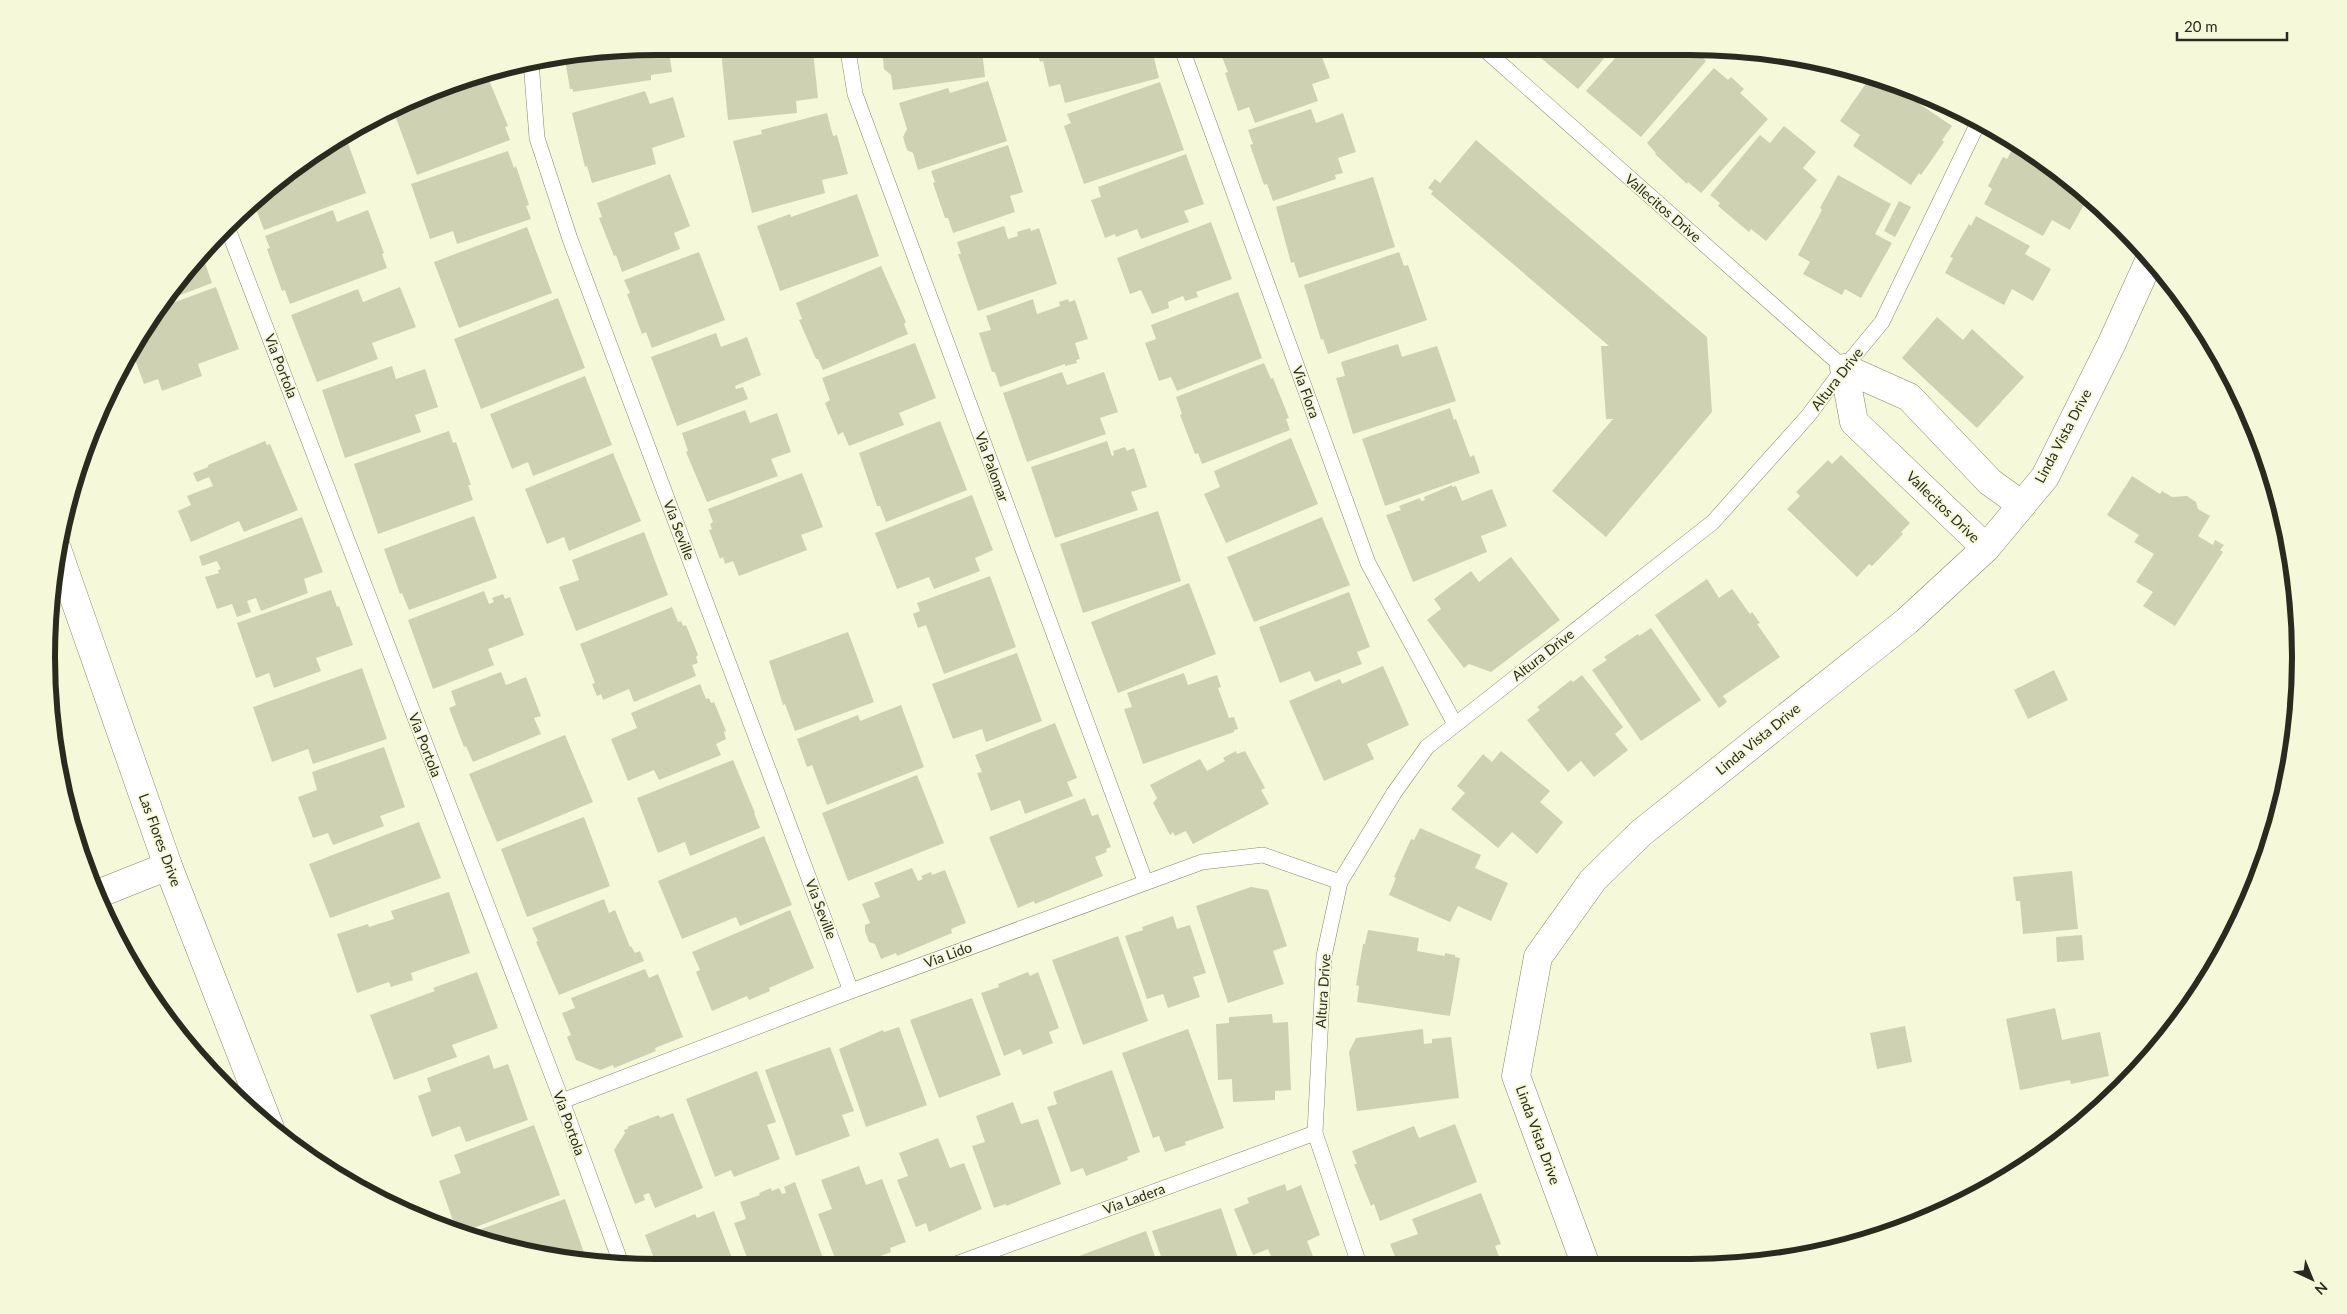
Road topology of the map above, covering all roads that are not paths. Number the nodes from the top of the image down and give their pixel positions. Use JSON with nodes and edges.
{"nodes":[{"id":1,"x":849,"y":55,"type":"edge"},
{"id":2,"x":1184,"y":55,"type":"edge"},
{"id":3,"x":1491,"y":55,"type":"edge"},
{"id":4,"x":532,"y":69,"type":"edge"},
{"id":5,"x":1976,"y":128,"type":"edge"},
{"id":6,"x":229,"y":233,"type":"edge"},
{"id":7,"x":2147,"y":265,"type":"edge"},
{"id":8,"x":1844,"y":368,"type":"junction"},
{"id":9,"x":2022,"y":505,"type":"junction"},
{"id":10,"x":1986,"y":548,"type":"junction"},
{"id":11,"x":62,"y":565,"type":"edge"},
{"id":12,"x":1455,"y":724,"type":"junction"},
{"id":13,"x":168,"y":866,"type":"junction"},
{"id":14,"x":1145,"y":882,"type":"junction"},
{"id":15,"x":1340,"y":882,"type":"junction"},
{"id":16,"x":103,"y":892,"type":"edge"},
{"id":17,"x":851,"y":991,"type":"junction"},
{"id":18,"x":562,"y":1102,"type":"junction"},
{"id":19,"x":264,"y":1114,"type":"edge"},
{"id":20,"x":1315,"y":1133,"type":"junction"},
{"id":21,"x":619,"y":1258,"type":"edge"},
{"id":22,"x":969,"y":1259,"type":"edge"},
{"id":23,"x":1357,"y":1259,"type":"edge"},
{"id":24,"x":1584,"y":1259,"type":"edge"}],
"edges":[{"from":1,"to":14,"type":"lane","name":"Via Palomar"},
{"from":2,"to":12,"type":"lane","name":"Via Flora"},
{"from":3,"to":8,"type":"lane","name":"Vallecitos Drive"},
{"from":4,"to":17,"type":"lane","name":"Via Seville"},
{"from":5,"to":8,"type":"lane","name":"Altura Drive"},
{"from":6,"to":18,"type":"lane","name":"Via Portola"},
{"from":7,"to":9,"type":"street","name":"Linda Vista Drive"},
{"from":8,"to":9,"type":"street","name":"Vallecitos Drive"},
{"from":8,"to":10,"type":"street","name":"Vallecitos Drive"},
{"from":8,"to":12,"type":"lane","name":"Altura Drive"},
{"from":9,"to":10,"type":"street","name":"Linda Vista Drive"},
{"from":10,"to":24,"type":"street","name":"Linda Vista Drive"},
{"from":11,"to":13,"type":"street","name":"Las Flores Drive"},
{"from":12,"to":15,"type":"lane","name":"Altura Drive"},
{"from":13,"to":16,"type":"street"},
{"from":13,"to":19,"type":"street","name":"Las Flores Drive"},
{"from":14,"to":15,"type":"lane","name":"Via Lido"},
{"from":14,"to":17,"type":"lane","name":"Via Lido"},
{"from":15,"to":20,"type":"lane","name":"Altura Drive"},
{"from":17,"to":18,"type":"lane","name":"Via Lido"},
{"from":18,"to":21,"type":"lane","name":"Via Portola"},
{"from":20,"to":22,"type":"lane","name":"Via Ladera"},
{"from":20,"to":23,"type":"lane","name":"Altura Drive"}]}
